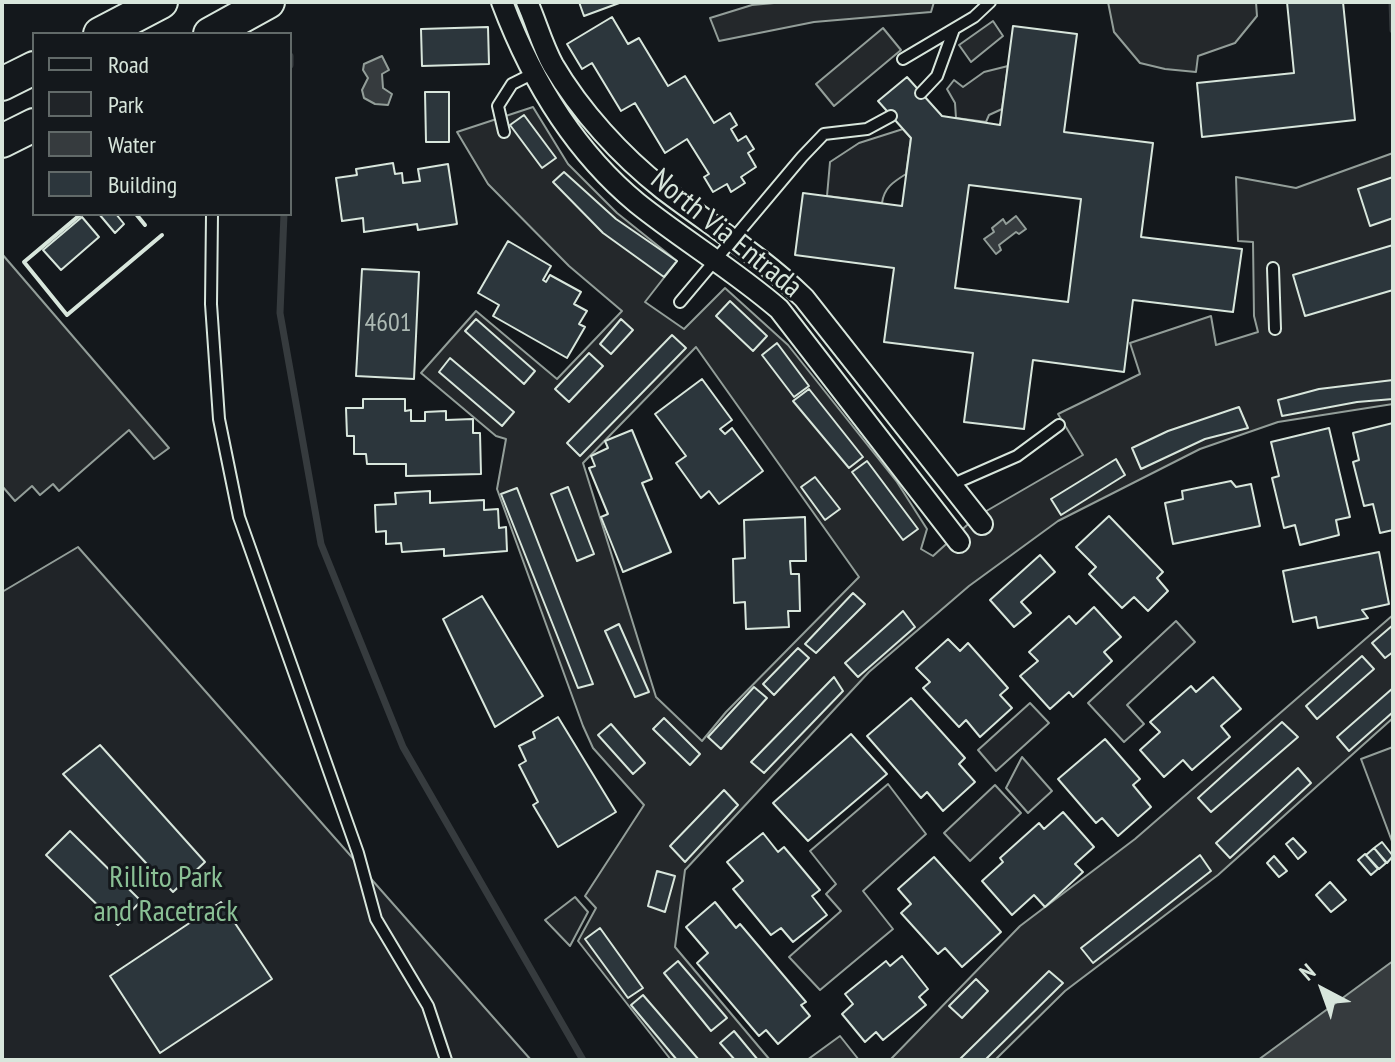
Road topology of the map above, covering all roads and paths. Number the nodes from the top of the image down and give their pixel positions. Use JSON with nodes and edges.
{"nodes":[{"id":1,"x":161,"y":2,"type":"edge"},
{"id":2,"x":268,"y":2,"type":"edge"},
{"id":3,"x":502,"y":2,"type":"edge"},
{"id":4,"x":527,"y":2,"type":"edge"},
{"id":5,"x":990,"y":2,"type":"edge"},
{"id":6,"x":954,"y":29,"type":"junction"},
{"id":7,"x":104,"y":32,"type":"edge"},
{"id":8,"x":214,"y":32,"type":"edge"},
{"id":9,"x":903,"y":59,"type":"dead end"},
{"id":10,"x":32,"y":69,"type":"edge"},
{"id":11,"x":534,"y":73,"type":"junction"},
{"id":12,"x":2,"y":84,"type":"edge"},
{"id":13,"x":921,"y":93,"type":"dead end"},
{"id":14,"x":891,"y":116,"type":"dead end"},
{"id":15,"x":32,"y":126,"type":"edge"},
{"id":16,"x":504,"y":132,"type":"dead end"},
{"id":17,"x":2,"y":141,"type":"edge"},
{"id":18,"x":212,"y":216,"type":"edge"},
{"id":19,"x":733,"y":239,"type":"junction"},
{"id":20,"x":714,"y":261,"type":"junction"},
{"id":21,"x":1273,"y":268,"type":"dead end"},
{"id":22,"x":680,"y":302,"type":"dead end"},
{"id":23,"x":1275,"y":329,"type":"dead end"},
{"id":24,"x":1059,"y":425,"type":"dead end"},
{"id":25,"x":951,"y":485,"type":"junction"},
{"id":26,"x":982,"y":524,"type":"dead end"},
{"id":27,"x":959,"y":542,"type":"dead end"},
{"id":28,"x":446,"y":1060,"type":"edge"}],
"edges":[{"from":1,"to":7,"type":"main road"},
{"from":2,"to":8,"type":"main road"},
{"from":3,"to":11,"type":"street","name":"North Via Entrada"},
{"from":4,"to":19,"type":"street","name":"North Via Entrada"},
{"from":5,"to":6,"type":"lane"},
{"from":6,"to":9,"type":"lane"},
{"from":6,"to":13,"type":"lane"},
{"from":10,"to":12,"type":"main road"},
{"from":11,"to":16,"type":"lane"},
{"from":11,"to":20,"type":"street","name":"North Via Entrada"},
{"from":14,"to":19,"type":"lane"},
{"from":15,"to":17,"type":"main road"},
{"from":18,"to":28,"type":"lane"},
{"from":19,"to":20,"type":"lane"},
{"from":19,"to":25,"type":"street","name":"North Via Entrada"},
{"from":20,"to":22,"type":"lane"},
{"from":20,"to":27,"type":"street","name":"North Via Entrada"},
{"from":21,"to":23,"type":"lane"},
{"from":24,"to":25,"type":"lane"},
{"from":25,"to":26,"type":"street","name":"North Via Entrada"}]}
